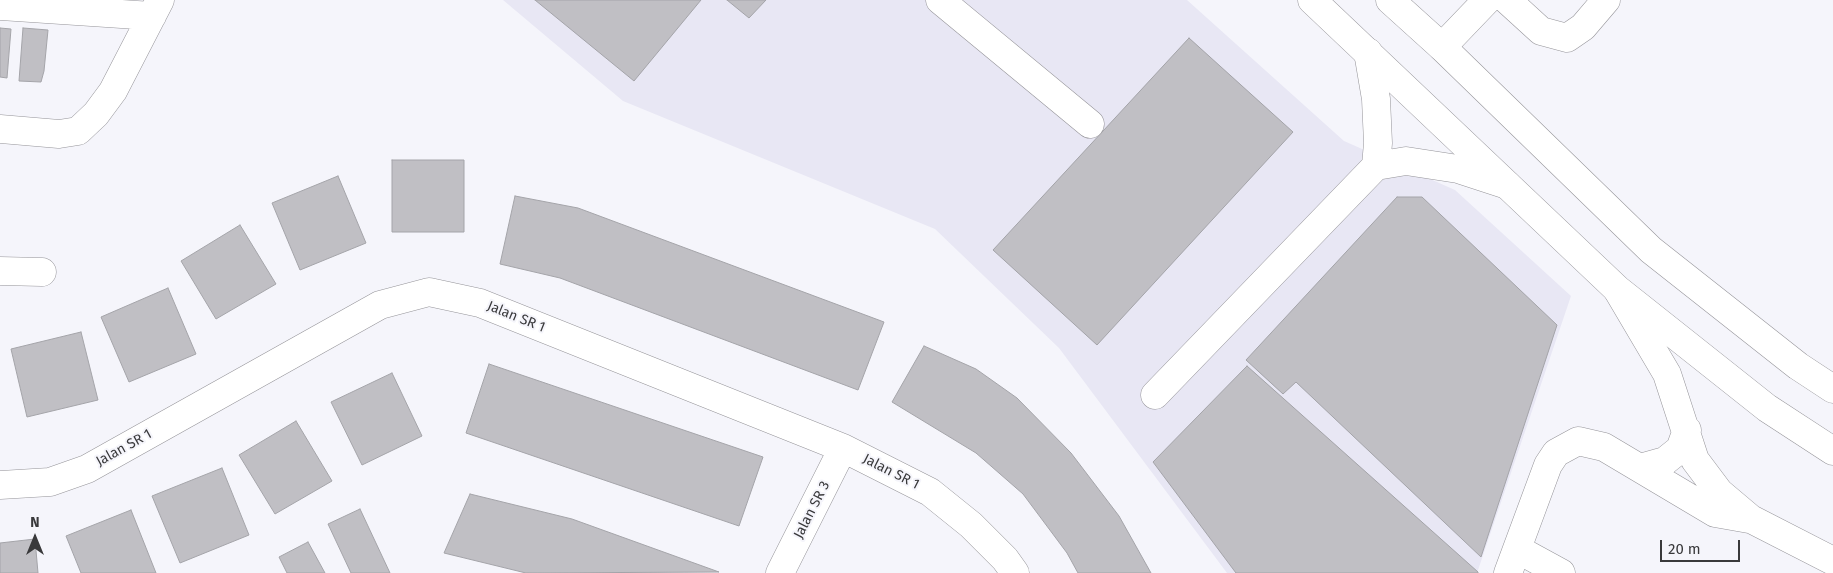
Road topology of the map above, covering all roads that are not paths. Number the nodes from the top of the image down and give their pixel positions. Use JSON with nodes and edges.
{"nodes":[{"id":1,"x":940,"y":0,"type":"edge"},
{"id":2,"x":1312,"y":0,"type":"edge"},
{"id":3,"x":1390,"y":0,"type":"edge"},
{"id":4,"x":1487,"y":0,"type":"edge"},
{"id":5,"x":1507,"y":0,"type":"edge"},
{"id":6,"x":1606,"y":0,"type":"edge"},
{"id":7,"x":0,"y":6,"type":"edge"},
{"id":8,"x":156,"y":8,"type":"edge"},
{"id":9,"x":1442,"y":47,"type":"junction"},
{"id":10,"x":1368,"y":52,"type":"junction"},
{"id":11,"x":1090,"y":124,"type":"dead end"},
{"id":12,"x":0,"y":129,"type":"edge"},
{"id":13,"x":1376,"y":166,"type":"junction"},
{"id":14,"x":1507,"y":184,"type":"junction"},
{"id":15,"x":0,"y":271,"type":"edge"},
{"id":16,"x":42,"y":272,"type":"dead end"},
{"id":17,"x":1617,"y":289,"type":"junction"},
{"id":18,"x":1833,"y":389,"type":"edge"},
{"id":19,"x":1155,"y":395,"type":"dead end"},
{"id":20,"x":1686,"y":430,"type":"junction"},
{"id":21,"x":843,"y":448,"type":"junction"},
{"id":22,"x":1833,"y":451,"type":"edge"},
{"id":23,"x":1640,"y":468,"type":"junction"},
{"id":24,"x":0,"y":486,"type":"edge"},
{"id":25,"x":1751,"y":519,"type":"junction"},
{"id":26,"x":1512,"y":561,"type":"edge"},
{"id":27,"x":1833,"y":561,"type":"edge"},
{"id":28,"x":780,"y":573,"type":"edge"},
{"id":29,"x":1015,"y":573,"type":"edge"},
{"id":30,"x":1561,"y":573,"type":"edge"}],
"edges":[{"from":1,"to":11,"type":"main road"},
{"from":2,"to":10,"type":"main road"},
{"from":3,"to":9,"type":"main road"},
{"from":4,"to":9,"type":"main road"},
{"from":5,"to":6,"type":"main road"},
{"from":7,"to":8,"type":"main road"},
{"from":8,"to":12,"type":"main road"},
{"from":9,"to":18,"type":"main road"},
{"from":10,"to":13,"type":"main road"},
{"from":10,"to":14,"type":"main road"},
{"from":13,"to":14,"type":"main road"},
{"from":13,"to":19,"type":"main road"},
{"from":14,"to":17,"type":"main road"},
{"from":15,"to":16,"type":"main road"},
{"from":17,"to":20,"type":"main road"},
{"from":17,"to":22,"type":"main road"},
{"from":20,"to":23,"type":"main road"},
{"from":20,"to":25,"type":"main road"},
{"from":21,"to":24,"type":"main road","name":"Jalan SR 1"},
{"from":21,"to":28,"type":"main road","name":"Jalan SR 3"},
{"from":21,"to":29,"type":"main road","name":"Jalan SR 1"},
{"from":23,"to":25,"type":"main road"},
{"from":23,"to":26,"type":"main road"},
{"from":25,"to":27,"type":"main road"},
{"from":26,"to":30,"type":"main road"}]}
